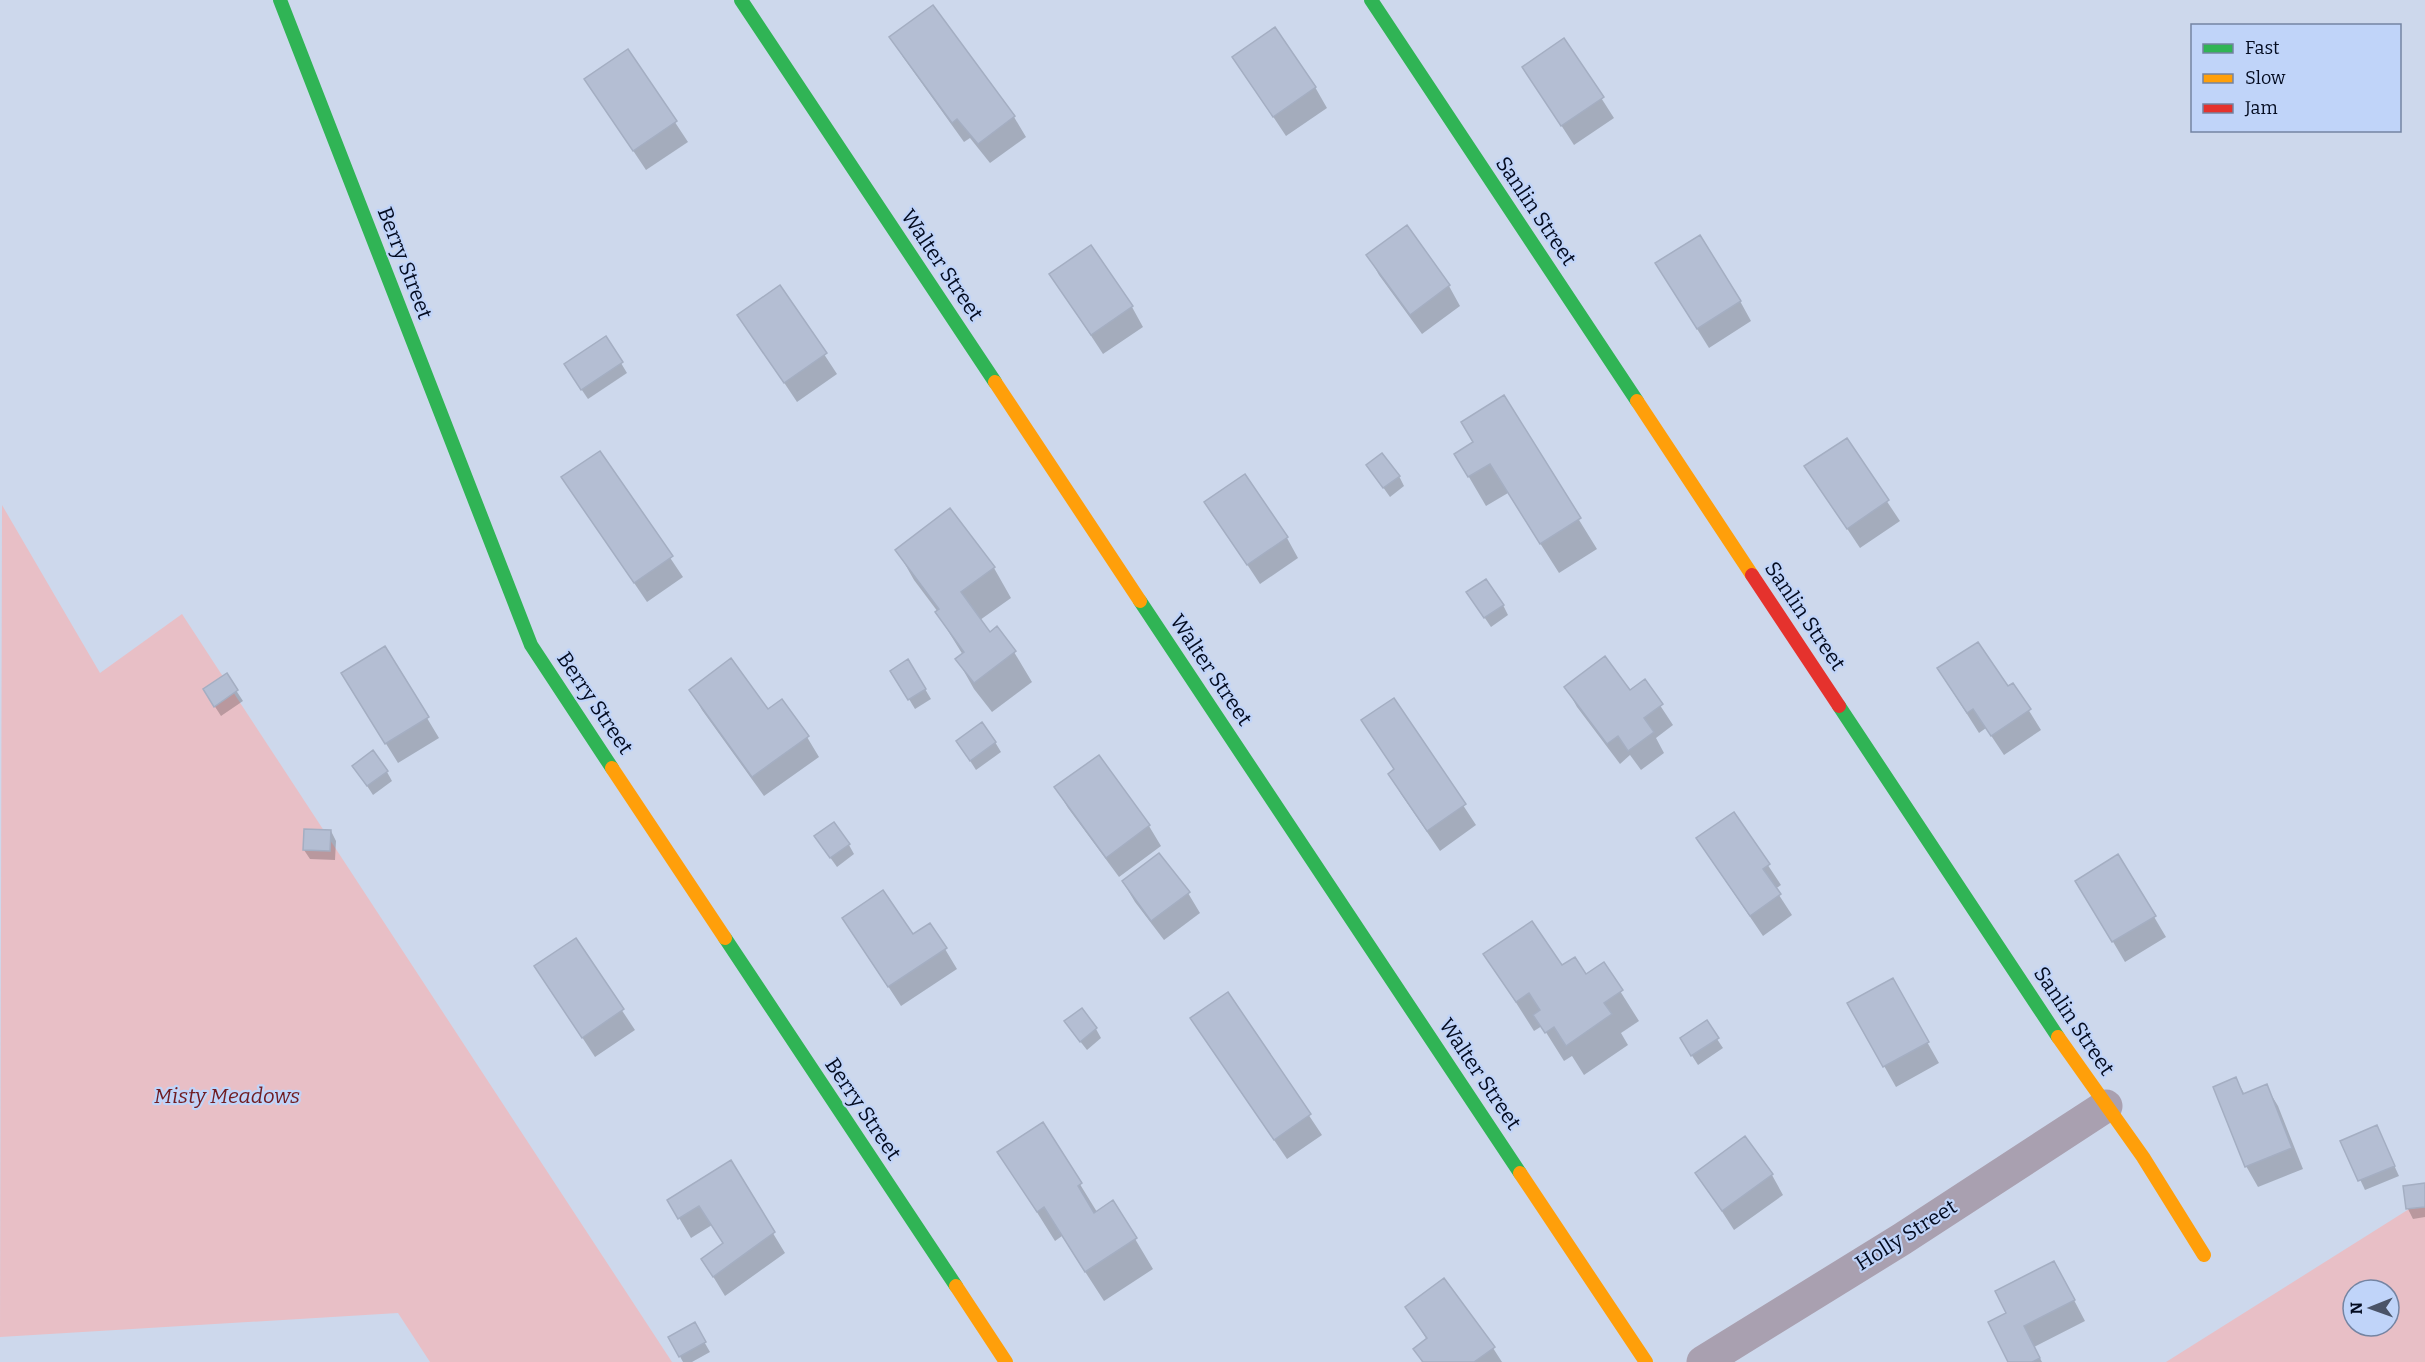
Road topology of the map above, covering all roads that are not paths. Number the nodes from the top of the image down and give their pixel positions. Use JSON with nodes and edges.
{"nodes":[{"id":1,"x":280,"y":0,"type":"edge"},
{"id":2,"x":741,"y":0,"type":"edge"},
{"id":3,"x":1371,"y":0,"type":"edge"},
{"id":4,"x":2106,"y":1106,"type":"junction"},
{"id":5,"x":2204,"y":1255,"type":"dead end"},
{"id":6,"x":1006,"y":1362,"type":"edge"},
{"id":7,"x":1646,"y":1362,"type":"edge"},
{"id":8,"x":1703,"y":1362,"type":"edge"}],
"edges":[{"from":1,"to":6,"type":"street","name":"Berry Street"},
{"from":2,"to":7,"type":"street","name":"Walter Street"},
{"from":3,"to":4,"type":"street","name":"Sanlin Street"},
{"from":4,"to":5,"type":"street","name":"Sanlin Street"},
{"from":4,"to":8,"type":"street","name":"Holly Street"}]}
